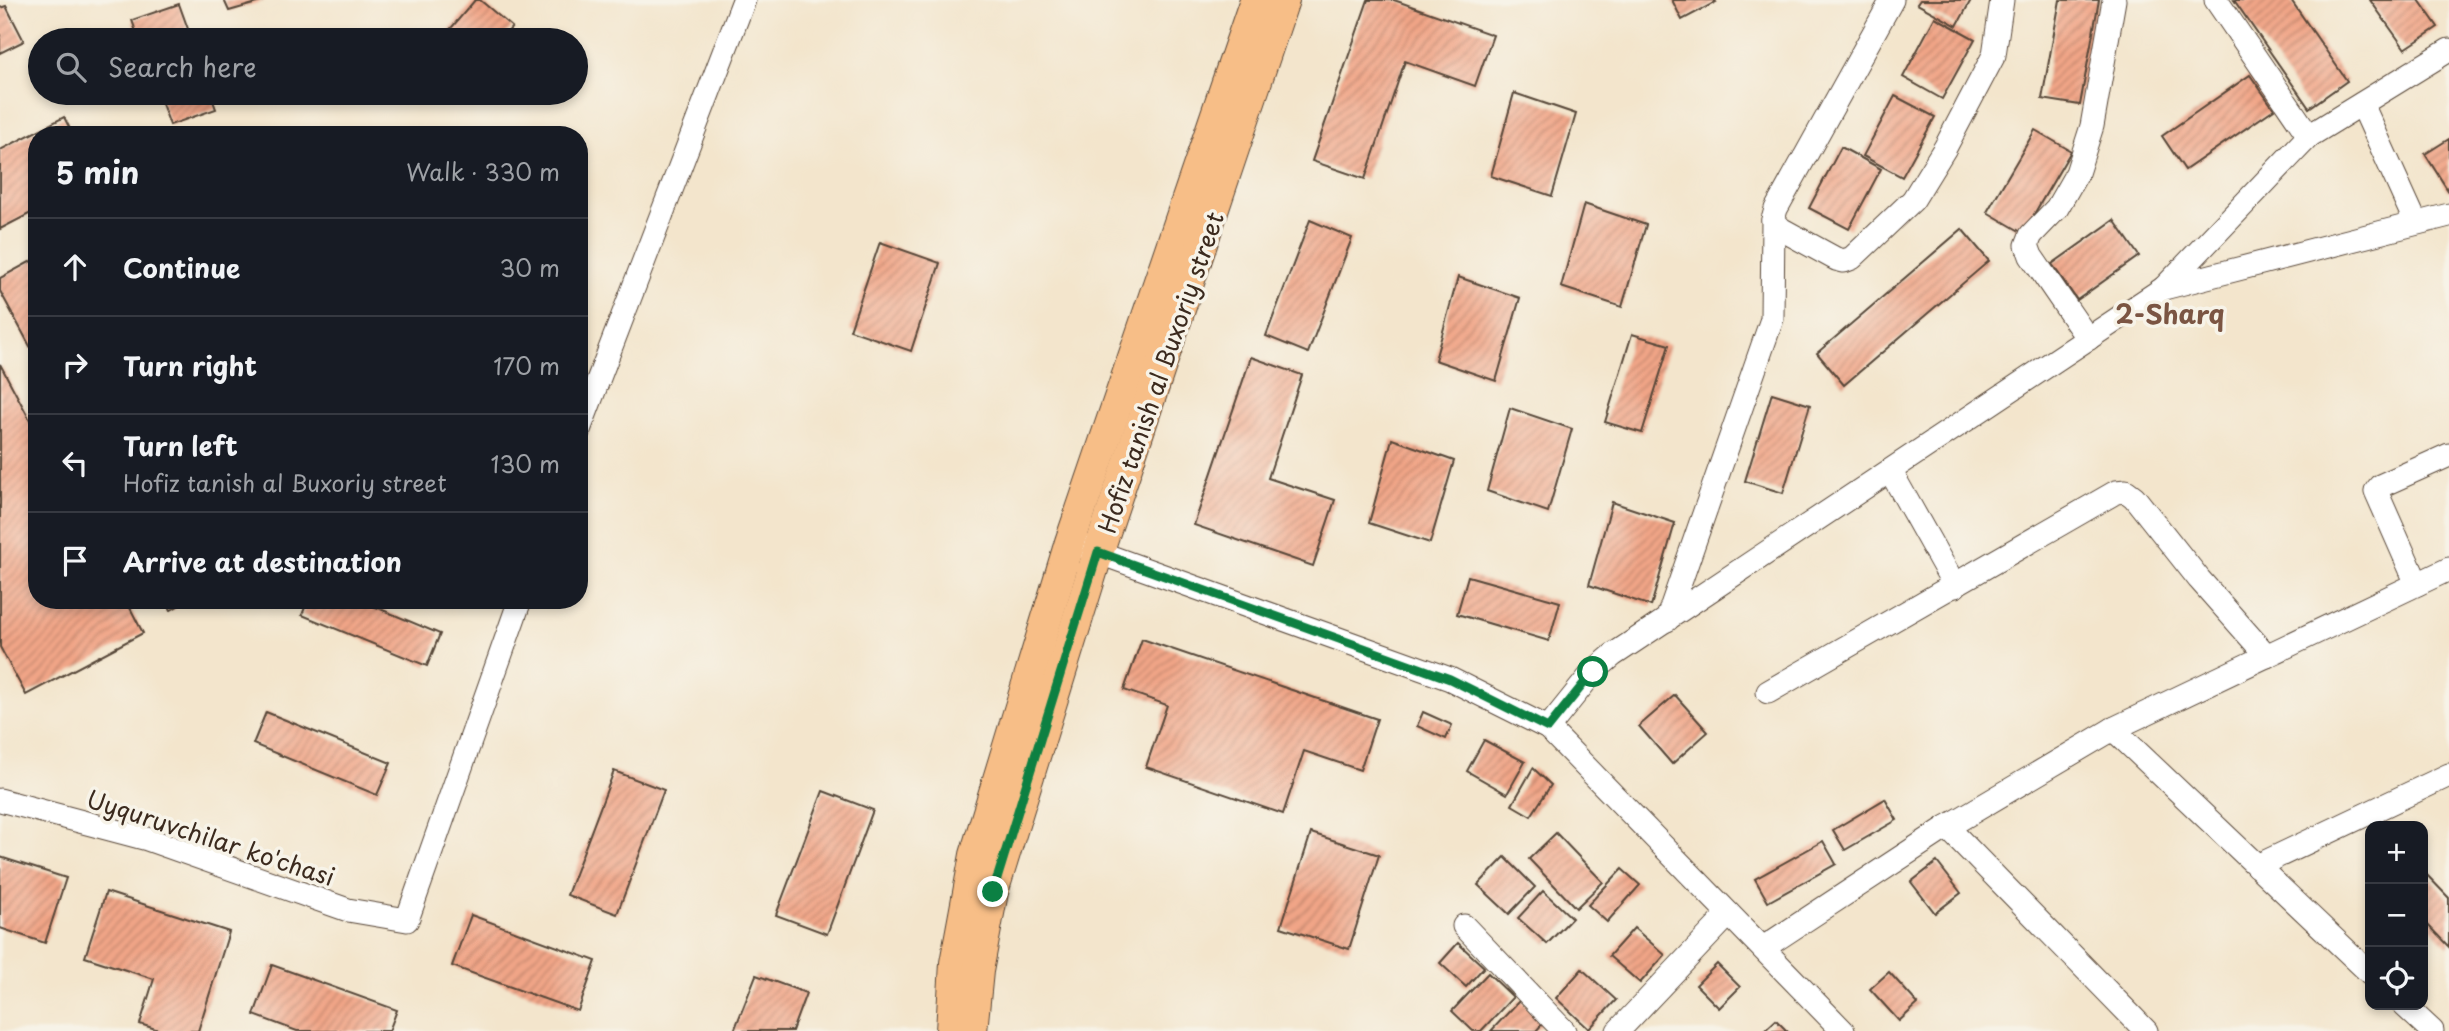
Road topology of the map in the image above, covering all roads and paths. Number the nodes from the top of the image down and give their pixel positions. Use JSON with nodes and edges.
{"nodes":[{"id":1,"x":744,"y":0,"type":"edge"},
{"id":2,"x":1255,"y":0,"type":"edge"},
{"id":3,"x":1284,"y":0,"type":"edge"},
{"id":4,"x":1892,"y":0,"type":"edge"},
{"id":5,"x":2002,"y":0,"type":"edge"},
{"id":6,"x":2114,"y":0,"type":"edge"},
{"id":7,"x":2216,"y":0,"type":"edge"},
{"id":8,"x":2449,"y":50,"type":"edge"},
{"id":9,"x":2362,"y":104,"type":"junction"},
{"id":10,"x":2309,"y":136,"type":"junction"},
{"id":11,"x":2449,"y":215,"type":"edge"},
{"id":12,"x":1773,"y":220,"type":"junction"},
{"id":13,"x":2415,"y":222,"type":"junction"},
{"id":14,"x":2164,"y":288,"type":"junction"},
{"id":15,"x":2088,"y":339,"type":"junction"},
{"id":16,"x":588,"y":407,"type":"edge"},
{"id":17,"x":2449,"y":455,"type":"edge"},
{"id":18,"x":1891,"y":471,"type":"junction"},
{"id":19,"x":1070,"y":542,"type":"junction"},
{"id":20,"x":1098,"y":552,"type":"junction"},
{"id":21,"x":2449,"y":569,"type":"edge"},
{"id":22,"x":2417,"y":584,"type":"junction"},
{"id":23,"x":1955,"y":586,"type":"junction"},
{"id":24,"x":517,"y":609,"type":"edge"},
{"id":25,"x":1667,"y":620,"type":"junction"},
{"id":26,"x":2267,"y":656,"type":"junction"},
{"id":27,"x":1768,"y":692,"type":"dead end"},
{"id":28,"x":1548,"y":728,"type":"junction"},
{"id":29,"x":2113,"y":729,"type":"junction"},
{"id":30,"x":2449,"y":775,"type":"edge"},
{"id":31,"x":0,"y":800,"type":"edge"},
{"id":32,"x":1947,"y":827,"type":"junction"},
{"id":33,"x":2258,"y":866,"type":"junction"},
{"id":34,"x":1729,"y":914,"type":"junction"},
{"id":35,"x":1464,"y":926,"type":"dead end"},
{"id":36,"x":1763,"y":948,"type":"junction"},
{"id":37,"x":2365,"y":968,"type":"edge"},
{"id":38,"x":2409,"y":1010,"type":"edge"},
{"id":39,"x":951,"y":1031,"type":"edge"},
{"id":40,"x":972,"y":1031,"type":"edge"},
{"id":41,"x":1564,"y":1031,"type":"edge"},
{"id":42,"x":1618,"y":1031,"type":"edge"},
{"id":43,"x":1843,"y":1031,"type":"edge"},
{"id":44,"x":2146,"y":1031,"type":"edge"},
{"id":45,"x":2432,"y":1031,"type":"edge"}],
"edges":[{"from":1,"to":16,"type":"street"},
{"from":2,"to":19,"type":"main road","name":"Hofiz tanish al Buxoriy street"},
{"from":3,"to":20,"type":"main road","name":"Hofiz tanish al Buxoriy street"},
{"from":4,"to":12,"type":"street"},
{"from":5,"to":12,"type":"street"},
{"from":6,"to":15,"type":"street"},
{"from":7,"to":10,"type":"street"},
{"from":8,"to":9,"type":"street"},
{"from":9,"to":10,"type":"street"},
{"from":9,"to":13,"type":"street"},
{"from":10,"to":14,"type":"street"},
{"from":11,"to":13,"type":"street"},
{"from":12,"to":25,"type":"street"},
{"from":13,"to":14,"type":"street"},
{"from":14,"to":15,"type":"street"},
{"from":15,"to":18,"type":"street"},
{"from":17,"to":22,"type":"street"},
{"from":18,"to":23,"type":"street"},
{"from":18,"to":25,"type":"street"},
{"from":19,"to":20,"type":"street"},
{"from":19,"to":39,"type":"main road","name":"Hofiz tanish al Buxoriy street"},
{"from":20,"to":28,"type":"street"},
{"from":20,"to":40,"type":"main road","name":"Hofiz tanish al Buxoriy street"},
{"from":21,"to":22,"type":"street"},
{"from":22,"to":26,"type":"street"},
{"from":23,"to":26,"type":"street"},
{"from":23,"to":27,"type":"street"},
{"from":24,"to":31,"type":"street","name":"Uyquruvchilar ko'chasi"},
{"from":25,"to":28,"type":"street"},
{"from":26,"to":29,"type":"street"},
{"from":28,"to":34,"type":"street"},
{"from":29,"to":32,"type":"street"},
{"from":29,"to":33,"type":"street"},
{"from":30,"to":33,"type":"street"},
{"from":32,"to":36,"type":"street"},
{"from":32,"to":44,"type":"street"},
{"from":33,"to":37,"type":"street"},
{"from":34,"to":36,"type":"street"},
{"from":34,"to":42,"type":"street"},
{"from":35,"to":41,"type":"street"},
{"from":36,"to":43,"type":"street"},
{"from":38,"to":45,"type":"street"}]}
